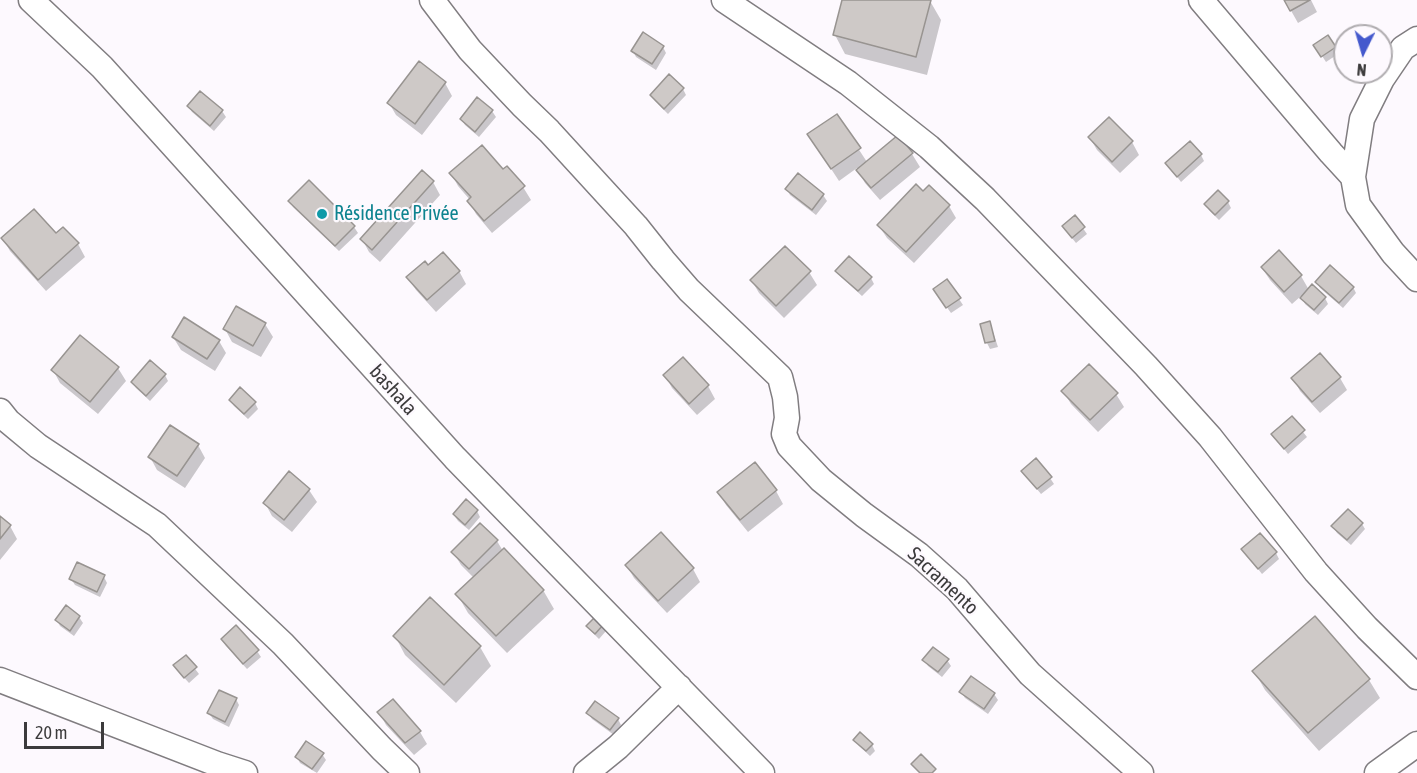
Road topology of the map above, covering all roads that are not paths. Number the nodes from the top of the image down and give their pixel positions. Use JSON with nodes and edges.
{"nodes":[{"id":1,"x":31,"y":0,"type":"edge"},
{"id":2,"x":432,"y":0,"type":"edge"},
{"id":3,"x":724,"y":0,"type":"edge"},
{"id":4,"x":1201,"y":0,"type":"edge"},
{"id":5,"x":1417,"y":39,"type":"edge"},
{"id":6,"x":1353,"y":177,"type":"junction"},
{"id":7,"x":1417,"y":279,"type":"edge"},
{"id":8,"x":0,"y":411,"type":"edge"},
{"id":9,"x":1417,"y":676,"type":"edge"},
{"id":10,"x":0,"y":680,"type":"edge"},
{"id":11,"x":679,"y":687,"type":"junction"},
{"id":12,"x":1417,"y":744,"type":"edge"},
{"id":13,"x":245,"y":773,"type":"edge"},
{"id":14,"x":407,"y":773,"type":"edge"},
{"id":15,"x":586,"y":773,"type":"edge"},
{"id":16,"x":762,"y":773,"type":"edge"},
{"id":17,"x":1141,"y":773,"type":"edge"},
{"id":18,"x":1377,"y":773,"type":"edge"}],
"edges":[{"from":1,"to":11,"type":"street","name":"bashala"},
{"from":2,"to":17,"type":"street","name":"Sacramento"},
{"from":3,"to":9,"type":"street"},
{"from":4,"to":6,"type":"street"},
{"from":5,"to":6,"type":"street"},
{"from":6,"to":7,"type":"street"},
{"from":8,"to":14,"type":"street"},
{"from":10,"to":13,"type":"street"},
{"from":11,"to":15,"type":"street"},
{"from":11,"to":16,"type":"street","name":"bashala"},
{"from":12,"to":18,"type":"street"}]}
